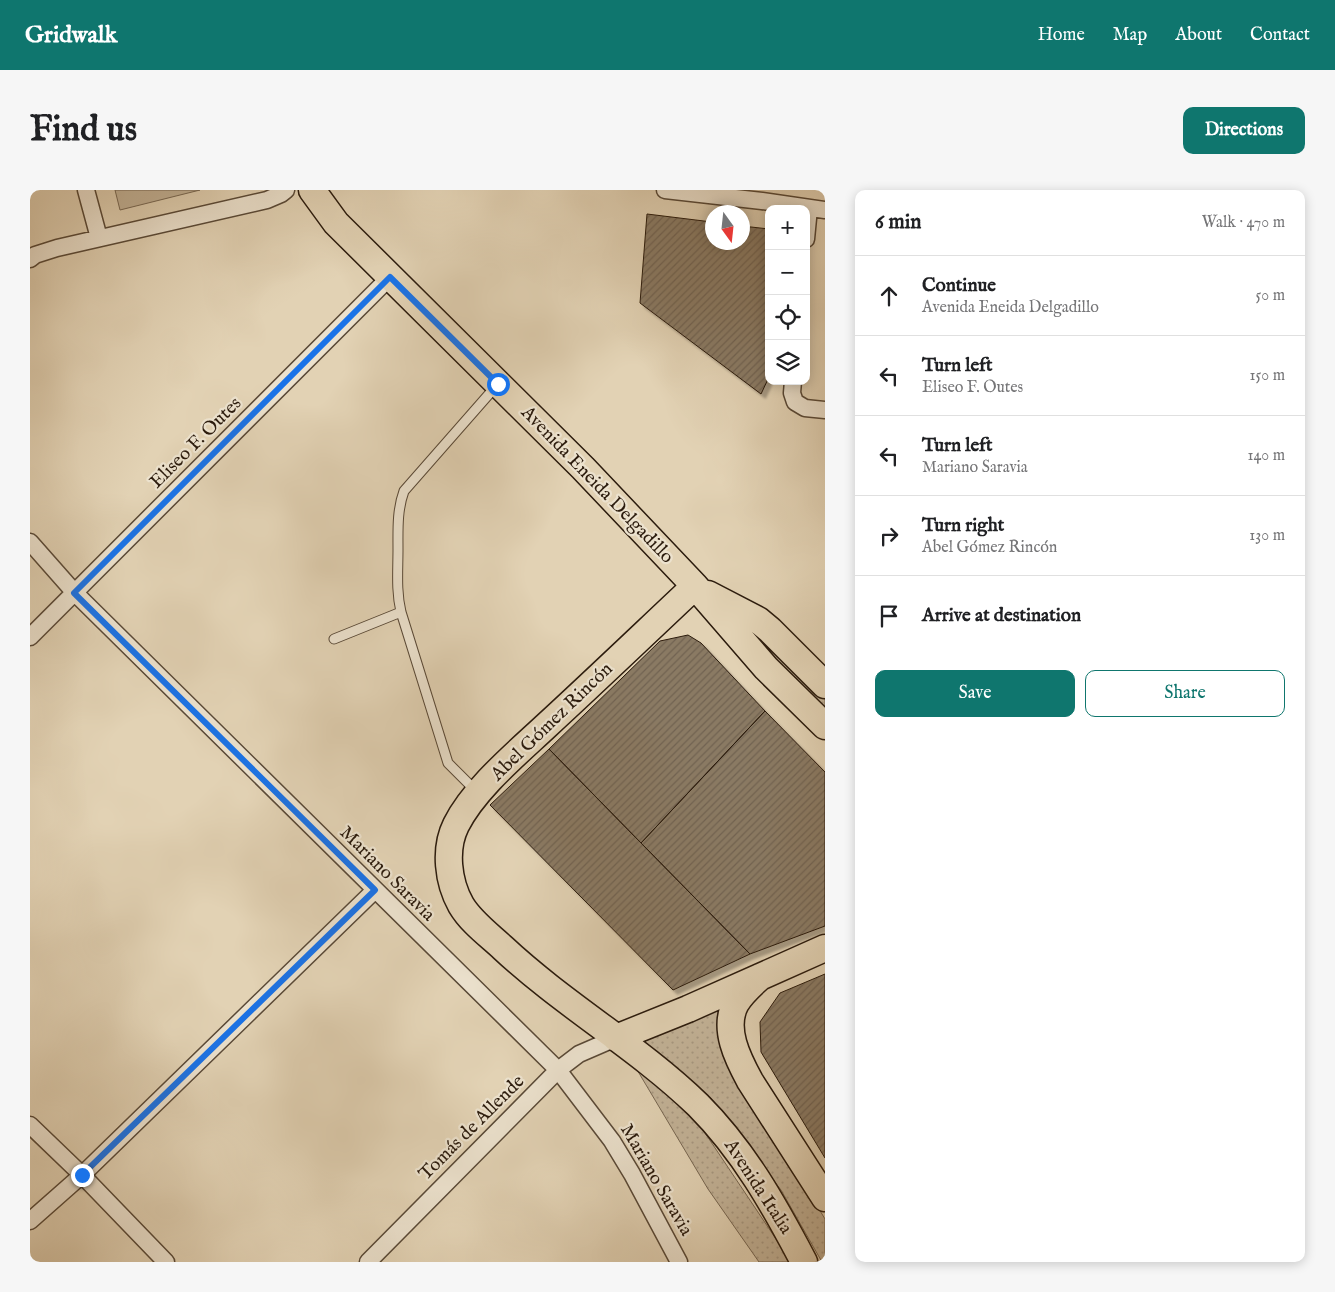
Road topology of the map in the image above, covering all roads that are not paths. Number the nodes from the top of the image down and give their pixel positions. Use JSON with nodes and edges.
{"nodes":[{"id":1,"x":86,"y":190,"type":"edge"},
{"id":2,"x":286,"y":190,"type":"edge"},
{"id":3,"x":312,"y":190,"type":"edge"},
{"id":4,"x":665,"y":190,"type":"edge"},
{"id":5,"x":762,"y":195,"type":"edge"},
{"id":6,"x":817,"y":209,"type":"edge"},
{"id":7,"x":810,"y":229,"type":"edge"},
{"id":8,"x":99,"y":238,"type":"junction"},
{"id":9,"x":30,"y":259,"type":"edge"},
{"id":10,"x":390,"y":277,"type":"junction"},
{"id":11,"x":498,"y":384,"type":"junction"},
{"id":12,"x":793,"y":385,"type":"edge"},
{"id":13,"x":825,"y":410,"type":"edge"},
{"id":14,"x":30,"y":542,"type":"edge"},
{"id":15,"x":695,"y":586,"type":"junction"},
{"id":16,"x":74,"y":593,"type":"junction"},
{"id":17,"x":401,"y":612,"type":"junction"},
{"id":18,"x":30,"y":637,"type":"edge"},
{"id":19,"x":334,"y":640,"type":"dead end"},
{"id":20,"x":825,"y":685,"type":"edge"},
{"id":21,"x":825,"y":726,"type":"edge"},
{"id":22,"x":478,"y":793,"type":"junction"},
{"id":23,"x":375,"y":890,"type":"junction"},
{"id":24,"x":825,"y":948,"type":"edge"},
{"id":25,"x":760,"y":977,"type":"junction"},
{"id":26,"x":616,"y":1038,"type":"junction"},
{"id":27,"x":558,"y":1070,"type":"junction"},
{"id":28,"x":30,"y":1125,"type":"edge"},
{"id":29,"x":82,"y":1175,"type":"junction"},
{"id":30,"x":825,"y":1198,"type":"edge"},
{"id":31,"x":30,"y":1221,"type":"edge"},
{"id":32,"x":166,"y":1262,"type":"edge"},
{"id":33,"x":368,"y":1262,"type":"edge"},
{"id":34,"x":679,"y":1262,"type":"edge"},
{"id":35,"x":804,"y":1262,"type":"edge"}],
"edges":[{"from":1,"to":8,"type":"street"},
{"from":2,"to":8,"type":"street"},
{"from":3,"to":10,"type":"main road","name":"Avenida Eneida Delgadillo"},
{"from":4,"to":5,"type":"street"},
{"from":5,"to":6,"type":"street"},
{"from":6,"to":7,"type":"street"},
{"from":8,"to":9,"type":"street"},
{"from":10,"to":11,"type":"main road","name":"Avenida Eneida Delgadillo"},
{"from":10,"to":16,"type":"street","name":"Eliseo F. Outes"},
{"from":11,"to":15,"type":"main road","name":"Avenida Eneida Delgadillo"},
{"from":11,"to":17,"type":"lane"},
{"from":12,"to":13,"type":"street"},
{"from":14,"to":16,"type":"street","name":"Mariano Saravia"},
{"from":15,"to":20,"type":"main road","name":"Avenida Eneida Delgadillo"},
{"from":15,"to":21,"type":"main road","name":"Avenida Eneida Delgadillo"},
{"from":15,"to":22,"type":"main road","name":"Abel Gómez Rincón"},
{"from":16,"to":18,"type":"street","name":"Eliseo F. Outes"},
{"from":16,"to":23,"type":"street","name":"Mariano Saravia"},
{"from":17,"to":19,"type":"lane"},
{"from":17,"to":22,"type":"lane"},
{"from":22,"to":26,"type":"main road","name":"Abel Gómez Rincón"},
{"from":23,"to":27,"type":"street","name":"Mariano Saravia"},
{"from":23,"to":29,"type":"street"},
{"from":24,"to":25,"type":"main road"},
{"from":25,"to":26,"type":"main road"},
{"from":25,"to":30,"type":"main road"},
{"from":26,"to":27,"type":"street","name":"Tomás de Allende"},
{"from":26,"to":35,"type":"main road","name":"Avenida Italia"},
{"from":27,"to":33,"type":"street","name":"Tomás de Allende"},
{"from":27,"to":34,"type":"street","name":"Mariano Saravia"},
{"from":28,"to":29,"type":"street"},
{"from":29,"to":31,"type":"street"},
{"from":29,"to":32,"type":"street"}]}
